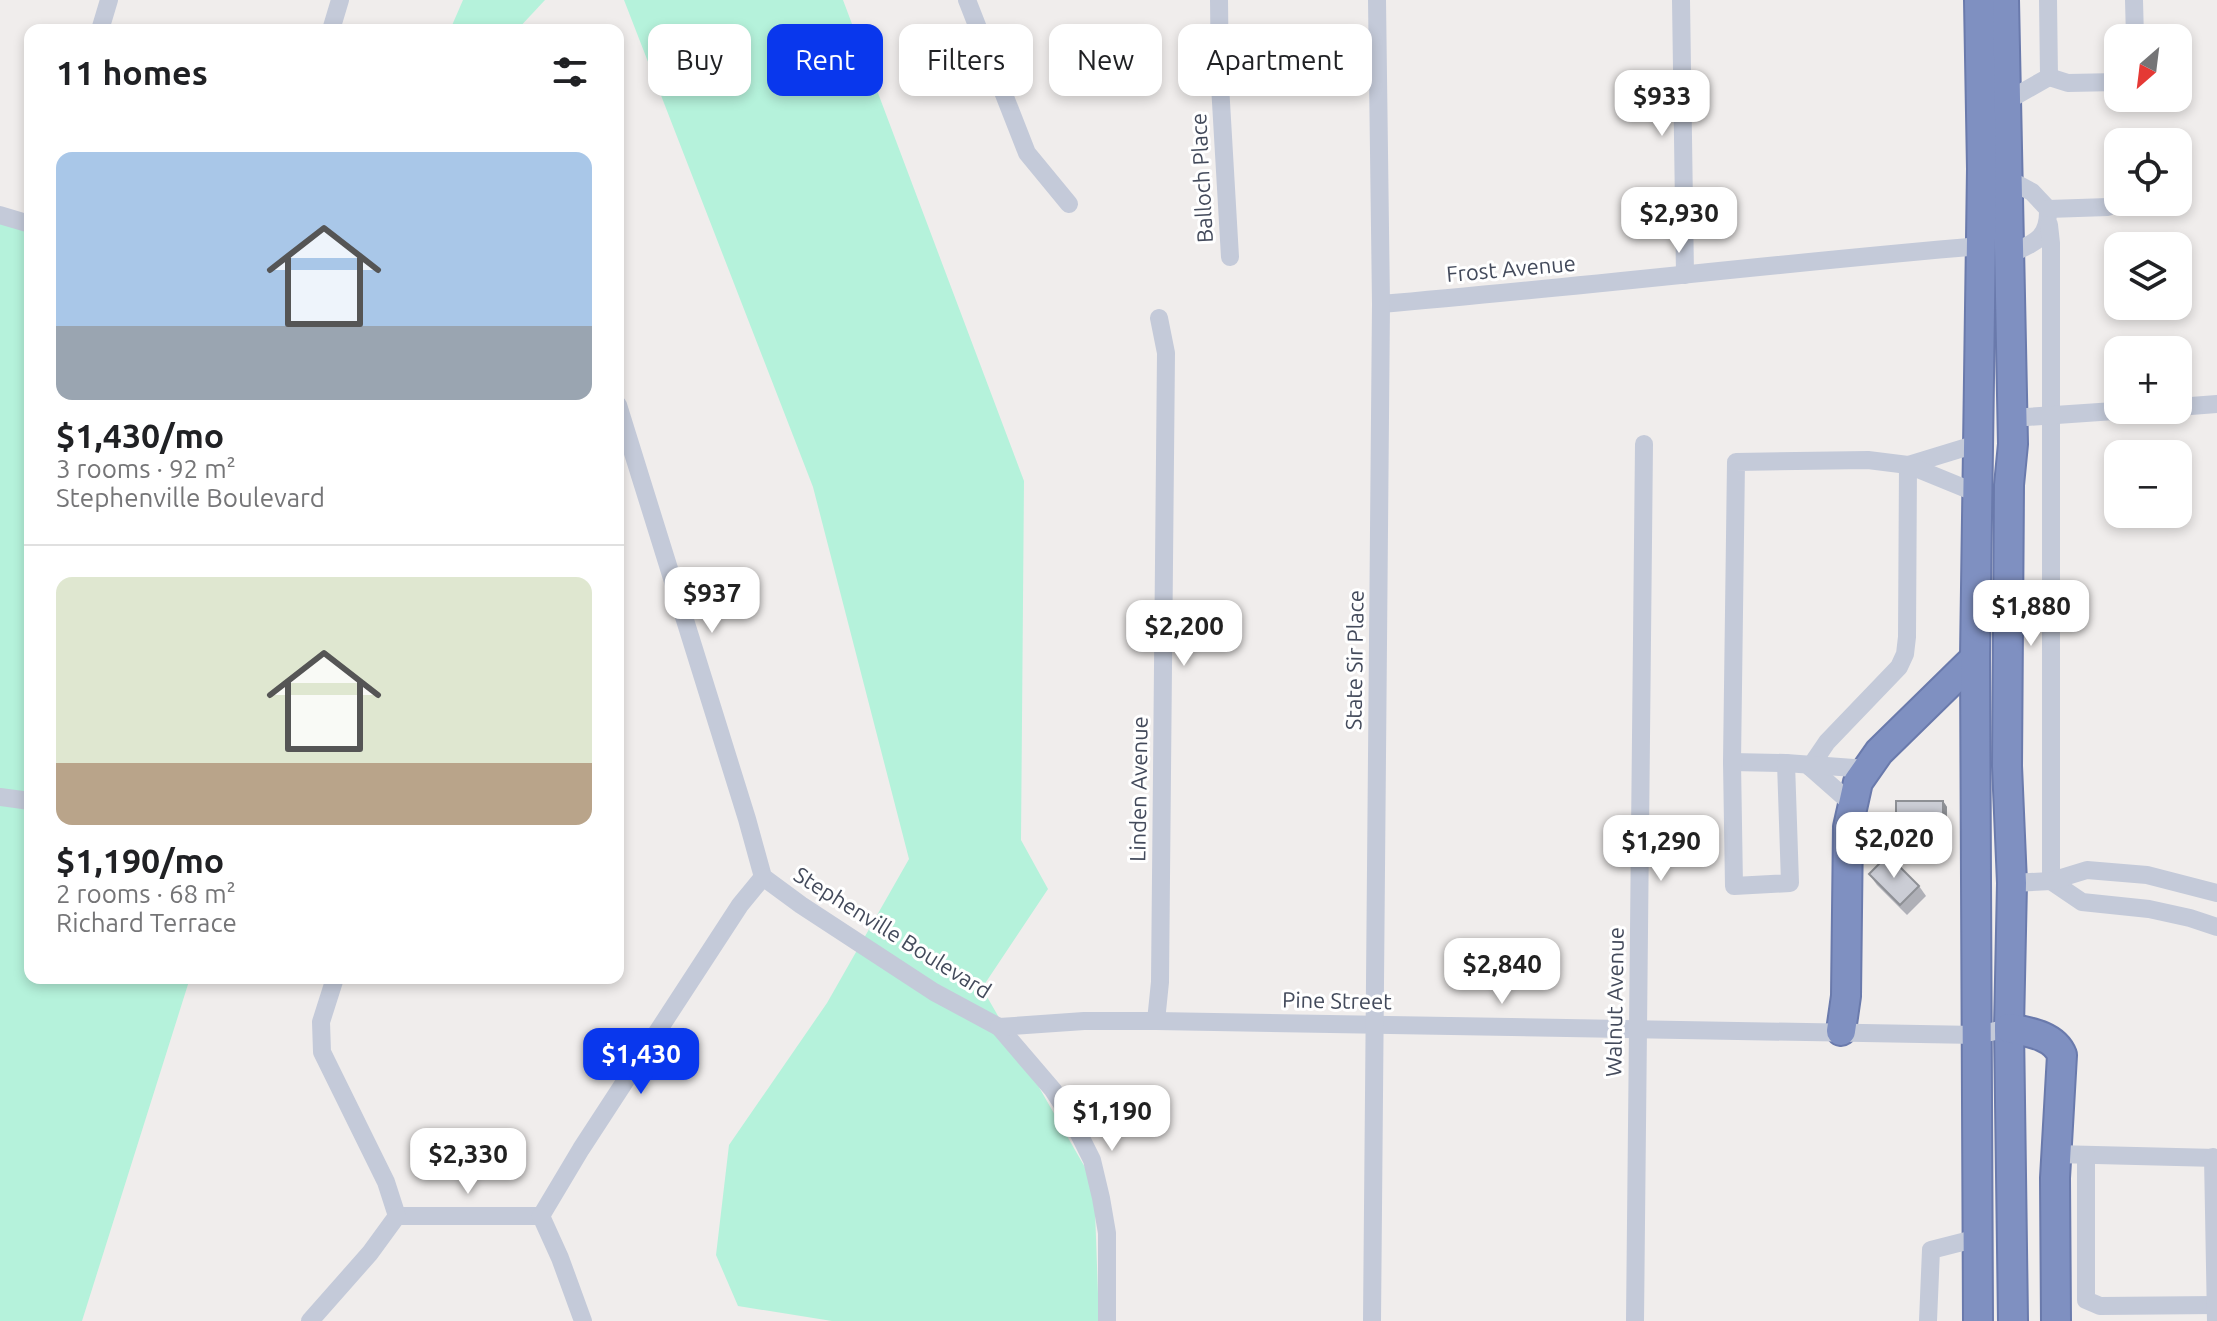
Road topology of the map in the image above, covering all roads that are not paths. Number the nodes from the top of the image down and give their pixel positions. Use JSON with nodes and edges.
{"nodes":[{"id":1,"x":109,"y":0,"type":"edge"},
{"id":2,"x":340,"y":0,"type":"edge"},
{"id":3,"x":967,"y":0,"type":"edge"},
{"id":4,"x":1219,"y":0,"type":"edge"},
{"id":5,"x":1377,"y":0,"type":"edge"},
{"id":6,"x":1681,"y":0,"type":"edge"},
{"id":7,"x":1979,"y":0,"type":"edge"},
{"id":8,"x":2004,"y":0,"type":"edge"},
{"id":9,"x":2048,"y":0,"type":"edge"},
{"id":10,"x":2134,"y":0,"type":"edge"},
{"id":11,"x":102,"y":24,"type":"edge"},
{"id":12,"x":333,"y":24,"type":"edge"},
{"id":13,"x":2135,"y":24,"type":"edge"},
{"id":14,"x":2049,"y":77,"type":"junction"},
{"id":15,"x":2104,"y":82,"type":"edge"},
{"id":16,"x":2005,"y":102,"type":"junction"},
{"id":17,"x":2006,"y":178,"type":"junction"},
{"id":18,"x":1069,"y":204,"type":"dead end"},
{"id":19,"x":2104,"y":208,"type":"edge"},
{"id":20,"x":0,"y":215,"type":"edge"},
{"id":21,"x":2048,"y":217,"type":"junction"},
{"id":22,"x":24,"y":222,"type":"edge"},
{"id":23,"x":1980,"y":246,"type":"junction"},
{"id":24,"x":2008,"y":255,"type":"junction"},
{"id":25,"x":1230,"y":257,"type":"dead end"},
{"id":26,"x":1685,"y":275,"type":"junction"},
{"id":27,"x":1381,"y":304,"type":"junction"},
{"id":28,"x":1159,"y":318,"type":"dead end"},
{"id":29,"x":2217,"y":404,"type":"edge"},
{"id":30,"x":2192,"y":406,"type":"edge"},
{"id":31,"x":2104,"y":412,"type":"edge"},
{"id":32,"x":2053,"y":415,"type":"junction"},
{"id":33,"x":2012,"y":418,"type":"junction"},
{"id":34,"x":1980,"y":443,"type":"junction"},
{"id":35,"x":1644,"y":444,"type":"dead end"},
{"id":36,"x":624,"y":449,"type":"edge"},
{"id":37,"x":1908,"y":465,"type":"junction"},
{"id":38,"x":1979,"y":494,"type":"junction"},
{"id":39,"x":1975,"y":658,"type":"junction"},
{"id":40,"x":1732,"y":762,"type":"junction"},
{"id":41,"x":1786,"y":763,"type":"junction"},
{"id":42,"x":1810,"y":767,"type":"junction"},
{"id":43,"x":1867,"y":769,"type":"junction"},
{"id":44,"x":0,"y":797,"type":"edge"},
{"id":45,"x":24,"y":800,"type":"edge"},
{"id":46,"x":1852,"y":804,"type":"junction"},
{"id":47,"x":763,"y":877,"type":"junction"},
{"id":48,"x":2051,"y":881,"type":"junction"},
{"id":49,"x":2012,"y":883,"type":"junction"},
{"id":50,"x":2217,"y":893,"type":"edge"},
{"id":51,"x":2217,"y":927,"type":"edge"},
{"id":52,"x":333,"y":984,"type":"edge"},
{"id":53,"x":1156,"y":1021,"type":"junction"},
{"id":54,"x":1374,"y":1024,"type":"junction"},
{"id":55,"x":999,"y":1027,"type":"junction"},
{"id":56,"x":1638,"y":1028,"type":"junction"},
{"id":57,"x":2009,"y":1028,"type":"junction"},
{"id":58,"x":1841,"y":1031,"type":"junction"},
{"id":59,"x":1977,"y":1035,"type":"junction"},
{"id":60,"x":2055,"y":1154,"type":"junction"},
{"id":61,"x":2086,"y":1155,"type":"junction"},
{"id":62,"x":2215,"y":1158,"type":"edge"},
{"id":63,"x":397,"y":1216,"type":"junction"},
{"id":64,"x":541,"y":1216,"type":"junction"},
{"id":65,"x":1978,"y":1238,"type":"junction"},
{"id":66,"x":2217,"y":1305,"type":"edge"},
{"id":67,"x":310,"y":1321,"type":"edge"},
{"id":68,"x":583,"y":1321,"type":"edge"},
{"id":69,"x":1107,"y":1321,"type":"edge"},
{"id":70,"x":1372,"y":1321,"type":"edge"},
{"id":71,"x":1635,"y":1321,"type":"edge"},
{"id":72,"x":1928,"y":1321,"type":"edge"},
{"id":73,"x":1978,"y":1321,"type":"edge"},
{"id":74,"x":2013,"y":1321,"type":"edge"},
{"id":75,"x":2056,"y":1321,"type":"edge"},
{"id":76,"x":2216,"y":1321,"type":"edge"}],
"edges":[{"from":1,"to":11,"type":"street"},
{"from":2,"to":12,"type":"street"},
{"from":3,"to":18,"type":"street"},
{"from":4,"to":25,"type":"street","name":"Balloch Place"},
{"from":5,"to":27,"type":"street","name":"State Sir Place"},
{"from":6,"to":26,"type":"street"},
{"from":7,"to":23,"type":"highway"},
{"from":8,"to":16,"type":"highway"},
{"from":9,"to":14,"type":"street"},
{"from":10,"to":13,"type":"street"},
{"from":14,"to":15,"type":"street"},
{"from":14,"to":16,"type":"street"},
{"from":16,"to":17,"type":"highway"},
{"from":17,"to":21,"type":"street"},
{"from":17,"to":24,"type":"highway"},
{"from":19,"to":21,"type":"street"},
{"from":20,"to":22,"type":"street"},
{"from":21,"to":24,"type":"street"},
{"from":21,"to":32,"type":"street"},
{"from":23,"to":26,"type":"street","name":"Frost Avenue"},
{"from":23,"to":34,"type":"highway"},
{"from":24,"to":33,"type":"highway"},
{"from":26,"to":27,"type":"street","name":"Frost Avenue"},
{"from":27,"to":54,"type":"street","name":"State Sir Place"},
{"from":28,"to":53,"type":"street","name":"Linden Avenue"},
{"from":29,"to":30,"type":"street"},
{"from":31,"to":32,"type":"street"},
{"from":32,"to":33,"type":"street"},
{"from":32,"to":48,"type":"street"},
{"from":33,"to":49,"type":"highway"},
{"from":34,"to":37,"type":"street"},
{"from":34,"to":38,"type":"highway"},
{"from":35,"to":56,"type":"street","name":"Walnut Avenue"},
{"from":36,"to":47,"type":"street","name":"Stephenville Boulevard"},
{"from":37,"to":38,"type":"street"},
{"from":37,"to":40,"type":"street"},
{"from":37,"to":42,"type":"street"},
{"from":38,"to":39,"type":"highway"},
{"from":39,"to":43,"type":"highway"},
{"from":39,"to":59,"type":"highway"},
{"from":40,"to":41,"type":"street"},
{"from":40,"to":41,"type":"street"},
{"from":41,"to":42,"type":"street"},
{"from":42,"to":43,"type":"street"},
{"from":42,"to":46,"type":"street"},
{"from":43,"to":46,"type":"highway"},
{"from":44,"to":45,"type":"street"},
{"from":46,"to":58,"type":"highway"},
{"from":47,"to":55,"type":"street","name":"Stephenville Boulevard"},
{"from":47,"to":64,"type":"street","name":"Stephenville Boulevard"},
{"from":48,"to":49,"type":"street"},
{"from":48,"to":50,"type":"street"},
{"from":48,"to":51,"type":"street"},
{"from":49,"to":57,"type":"highway"},
{"from":52,"to":63,"type":"street"},
{"from":53,"to":54,"type":"street","name":"Pine Street"},
{"from":53,"to":55,"type":"street","name":"Pine Street"},
{"from":54,"to":56,"type":"street","name":"Pine Street"},
{"from":54,"to":70,"type":"street","name":"State Sir Place"},
{"from":55,"to":69,"type":"street"},
{"from":56,"to":58,"type":"street","name":"Pine Street"},
{"from":56,"to":71,"type":"street","name":"Walnut Avenue"},
{"from":57,"to":59,"type":"street","name":"Pine Street"},
{"from":57,"to":60,"type":"highway"},
{"from":57,"to":74,"type":"highway"},
{"from":58,"to":59,"type":"street","name":"Pine Street"},
{"from":59,"to":65,"type":"highway"},
{"from":60,"to":61,"type":"street"},
{"from":60,"to":75,"type":"highway"},
{"from":61,"to":62,"type":"street"},
{"from":61,"to":66,"type":"street"},
{"from":62,"to":66,"type":"street"},
{"from":63,"to":64,"type":"street"},
{"from":63,"to":67,"type":"street"},
{"from":64,"to":68,"type":"street"},
{"from":65,"to":72,"type":"street"},
{"from":65,"to":73,"type":"highway"},
{"from":66,"to":76,"type":"street"}]}
